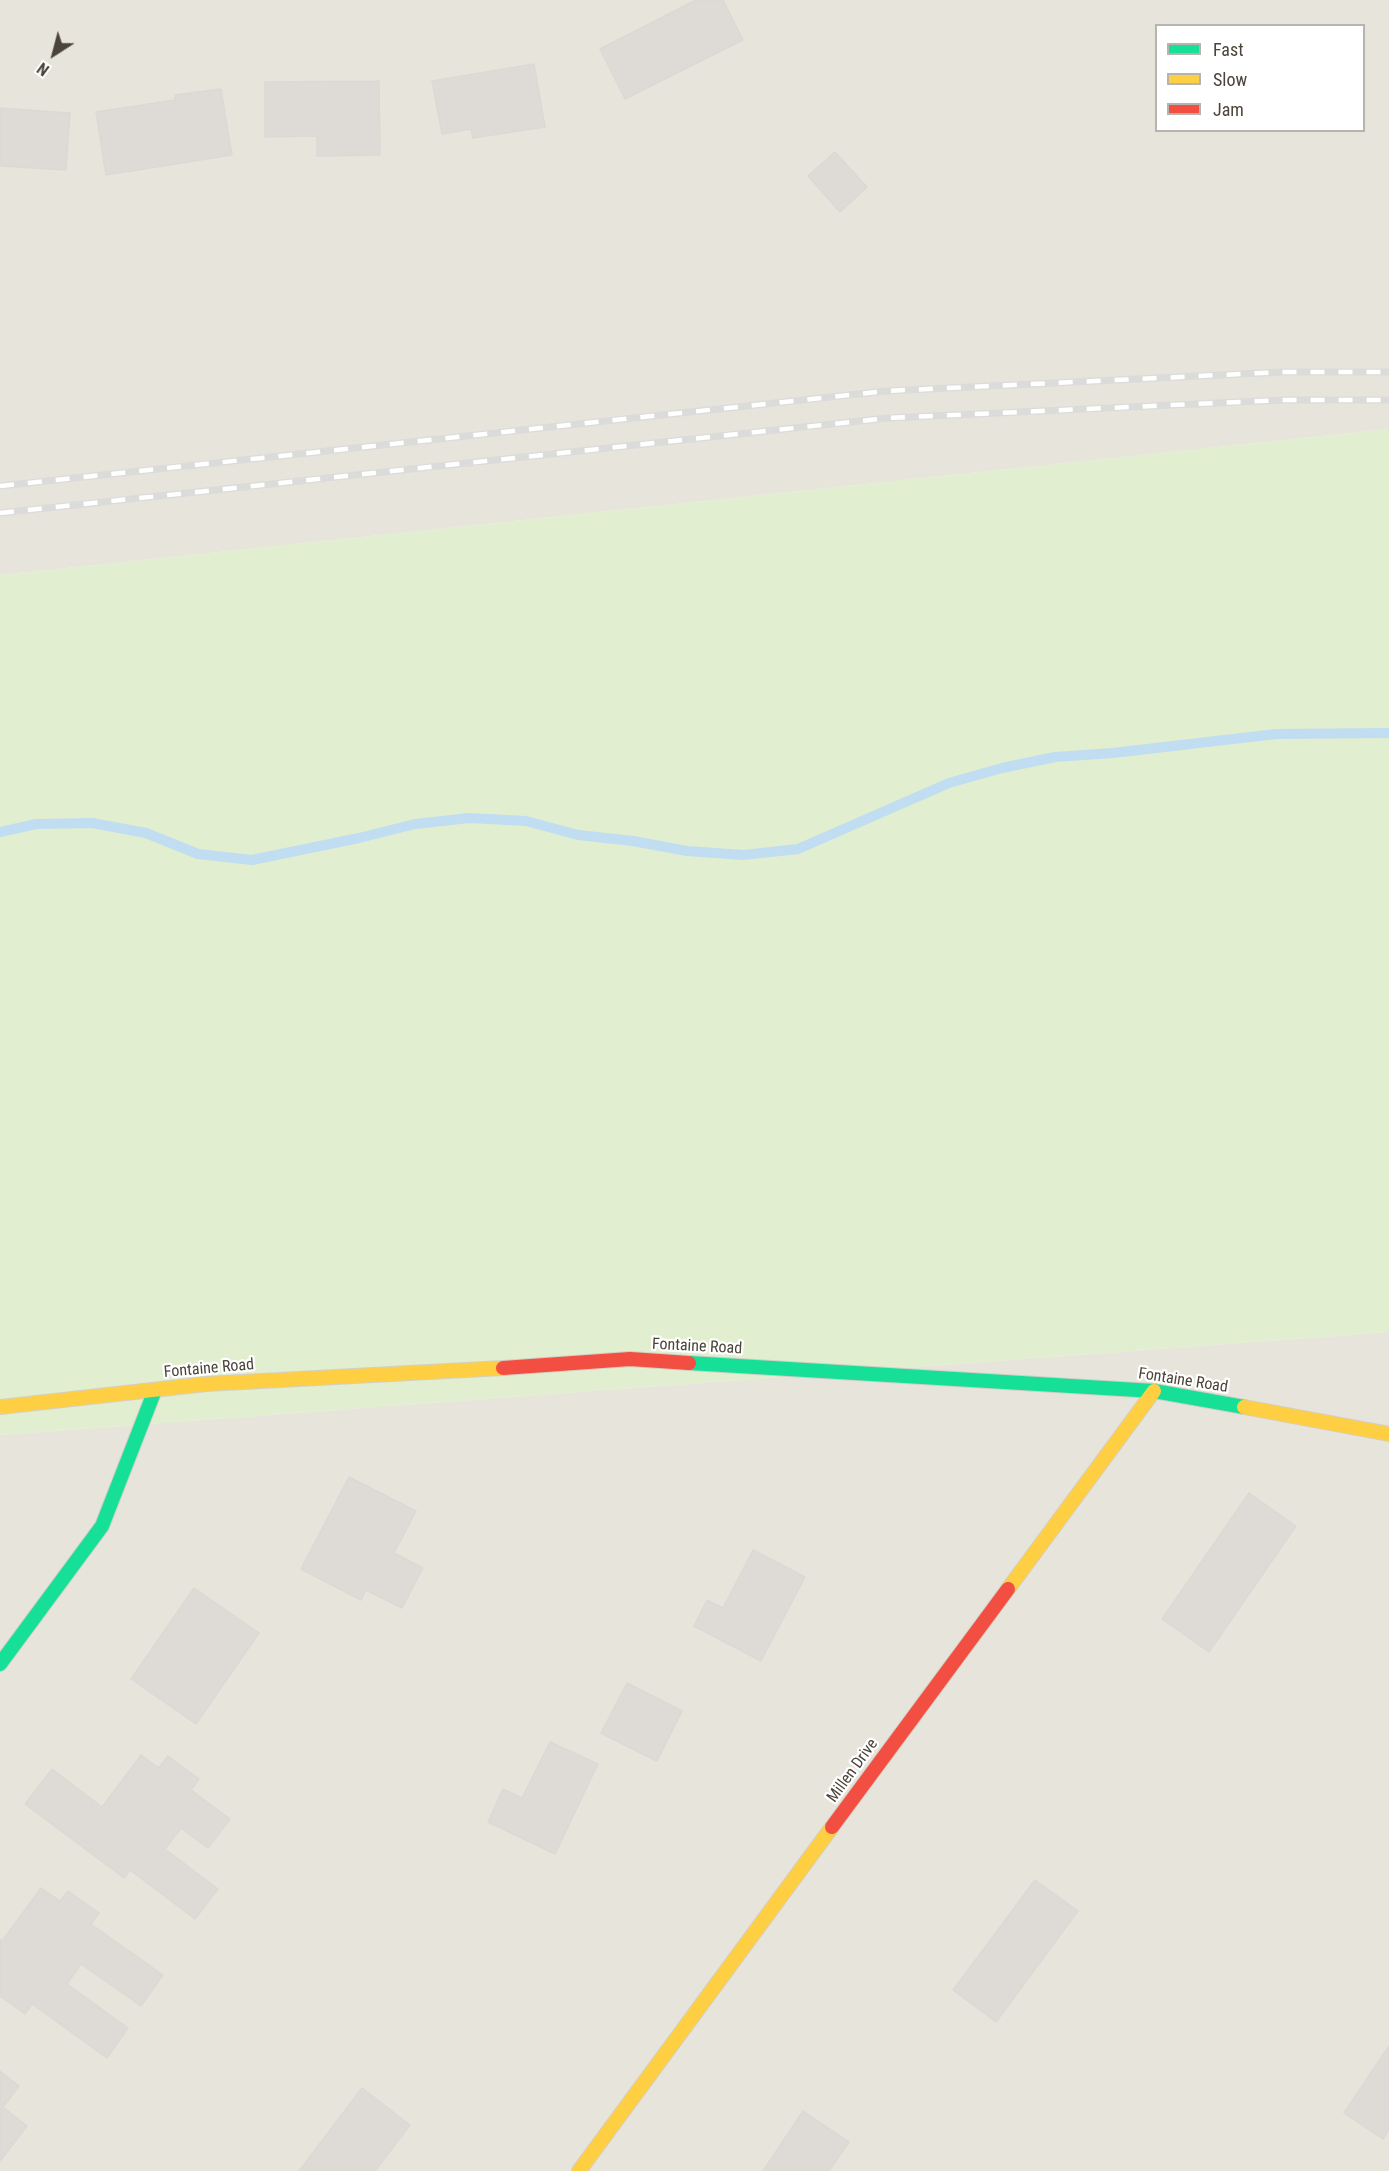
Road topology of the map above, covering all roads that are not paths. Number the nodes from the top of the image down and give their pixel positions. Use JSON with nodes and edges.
{"nodes":[{"id":1,"x":156,"y":1390,"type":"junction"},
{"id":2,"x":1154,"y":1391,"type":"junction"},
{"id":3,"x":0,"y":1407,"type":"edge"},
{"id":4,"x":1389,"y":1434,"type":"edge"},
{"id":5,"x":0,"y":1664,"type":"edge"},
{"id":6,"x":579,"y":2171,"type":"edge"}],
"edges":[{"from":1,"to":2,"type":"main road","name":"Fontaine Road"},
{"from":1,"to":3,"type":"main road","name":"Fontaine Road"},
{"from":1,"to":5,"type":"main road"},
{"from":2,"to":4,"type":"main road","name":"Fontaine Road"},
{"from":2,"to":6,"type":"main road","name":"Millen Drive"}]}
